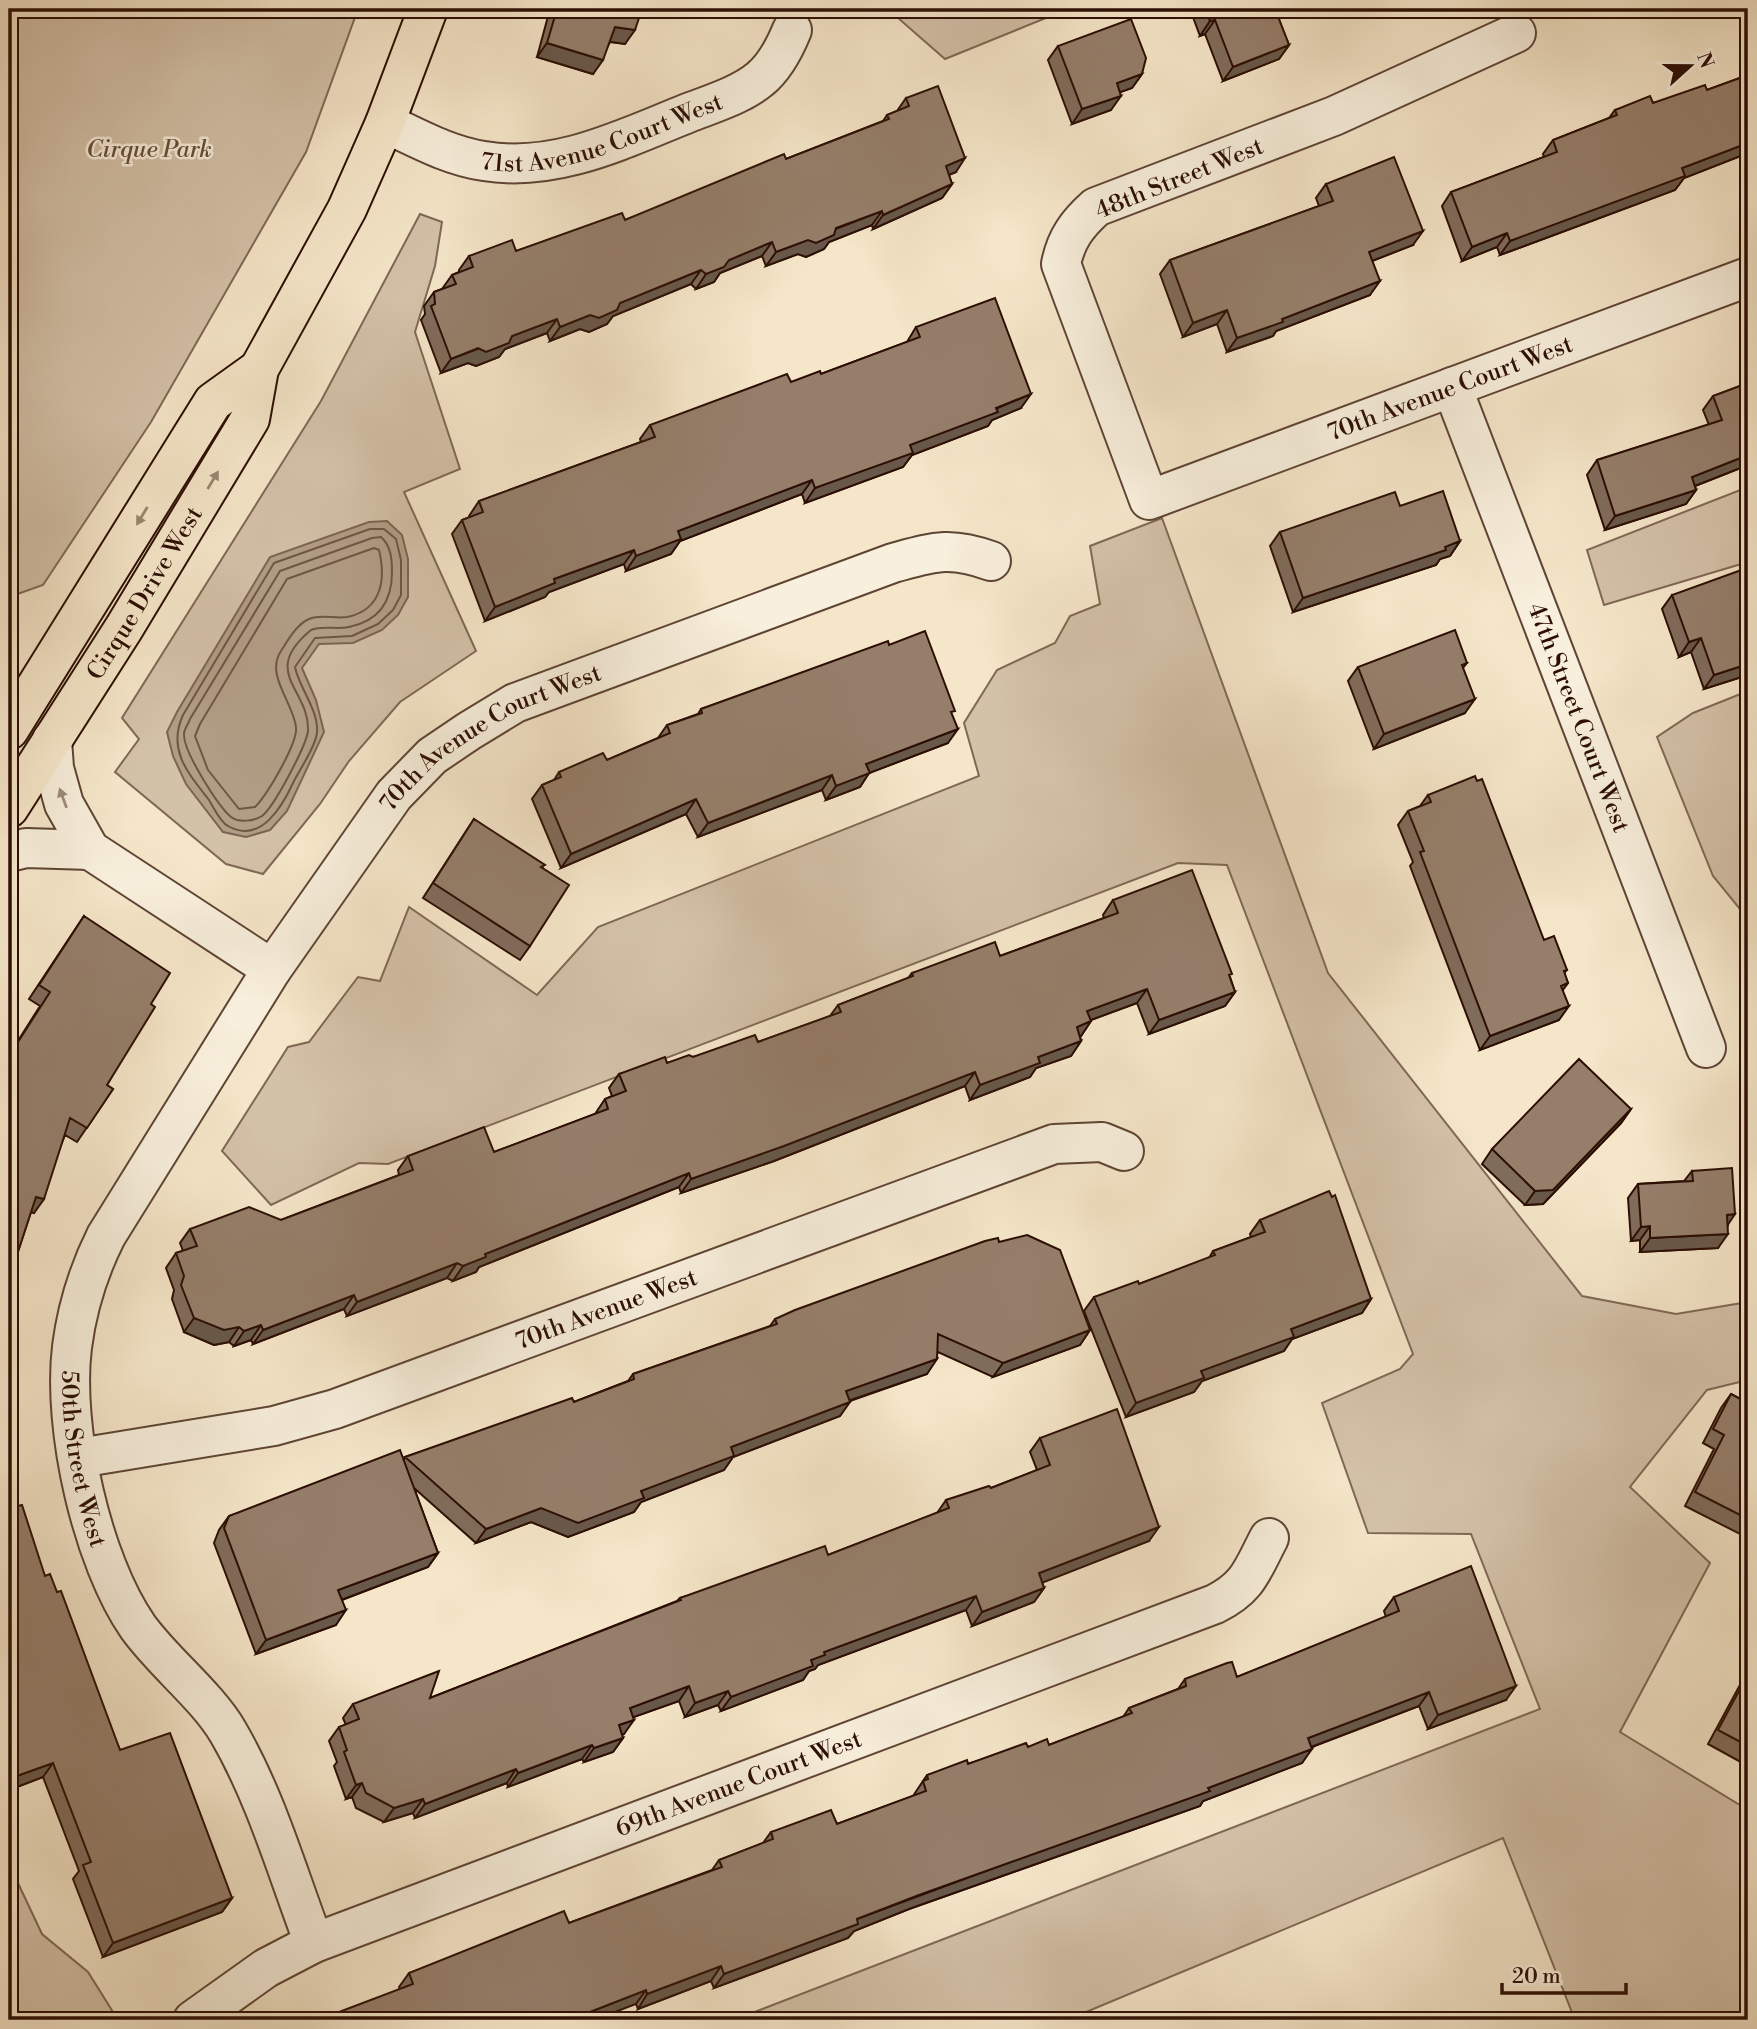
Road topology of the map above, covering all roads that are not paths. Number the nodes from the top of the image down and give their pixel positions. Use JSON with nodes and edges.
{"nodes":[{"id":1,"x":428,"y":9,"type":"edge"},
{"id":2,"x":792,"y":30,"type":"dead end"},
{"id":3,"x":1516,"y":33,"type":"dead end"},
{"id":4,"x":385,"y":123,"type":"junction"},
{"id":5,"x":1748,"y":277,"type":"edge"},
{"id":6,"x":259,"y":369,"type":"junction"},
{"id":7,"x":1452,"y":387,"type":"junction"},
{"id":8,"x":1149,"y":500,"type":"joint"},
{"id":9,"x":991,"y":561,"type":"dead end"},
{"id":10,"x":102,"y":583,"type":"junction"},
{"id":11,"x":137,"y":606,"type":"junction"},
{"id":12,"x":9,"y":730,"type":"edge"},
{"id":13,"x":52,"y":740,"type":"junction"},
{"id":14,"x":9,"y":808,"type":"edge"},
{"id":15,"x":90,"y":850,"type":"junction"},
{"id":16,"x":9,"y":852,"type":"edge"},
{"id":17,"x":272,"y":969,"type":"junction"},
{"id":18,"x":1706,"y":1048,"type":"dead end"},
{"id":19,"x":1124,"y":1151,"type":"dead end"},
{"id":20,"x":79,"y":1458,"type":"junction"},
{"id":21,"x":1269,"y":1538,"type":"dead end"},
{"id":22,"x":314,"y":1943,"type":"junction"},
{"id":23,"x":193,"y":2020,"type":"edge"}],
"edges":[{"from":1,"to":4,"type":"main road","name":"Cirque Drive West"},
{"from":2,"to":4,"type":"street","name":"71st Avenue Court West"},
{"from":3,"to":8,"type":"street","name":"48th Street West"},
{"from":4,"to":6,"type":"main road","name":"Cirque Drive West"},
{"from":5,"to":7,"type":"street","name":"70th Avenue Court West"},
{"from":6,"to":10,"type":"main road","name":"Cirque Drive West","one_way":true},
{"from":11,"to":6,"type":"main road","name":"Cirque Drive West","one_way":true},
{"from":7,"to":8,"type":"street","name":"70th Avenue Court West"},
{"from":7,"to":18,"type":"street","name":"47th Street Court West"},
{"from":9,"to":17,"type":"street","name":"70th Avenue Court West"},
{"from":10,"to":11,"type":"street"},
{"from":10,"to":12,"type":"main road","name":"Cirque Drive West"},
{"from":11,"to":13,"type":"main road","name":"Cirque Drive West"},
{"from":13,"to":14,"type":"main road","name":"Cirque Drive West"},
{"from":15,"to":13,"type":"street","one_way":true},
{"from":15,"to":16,"type":"street"},
{"from":15,"to":17,"type":"street"},
{"from":17,"to":20,"type":"street","name":"50th Street West"},
{"from":19,"to":20,"type":"street","name":"70th Avenue West"},
{"from":20,"to":22,"type":"street","name":"50th Street West"},
{"from":21,"to":22,"type":"street","name":"69th Avenue Court West"},
{"from":22,"to":23,"type":"street","name":"69th Avenue Court West"}]}
